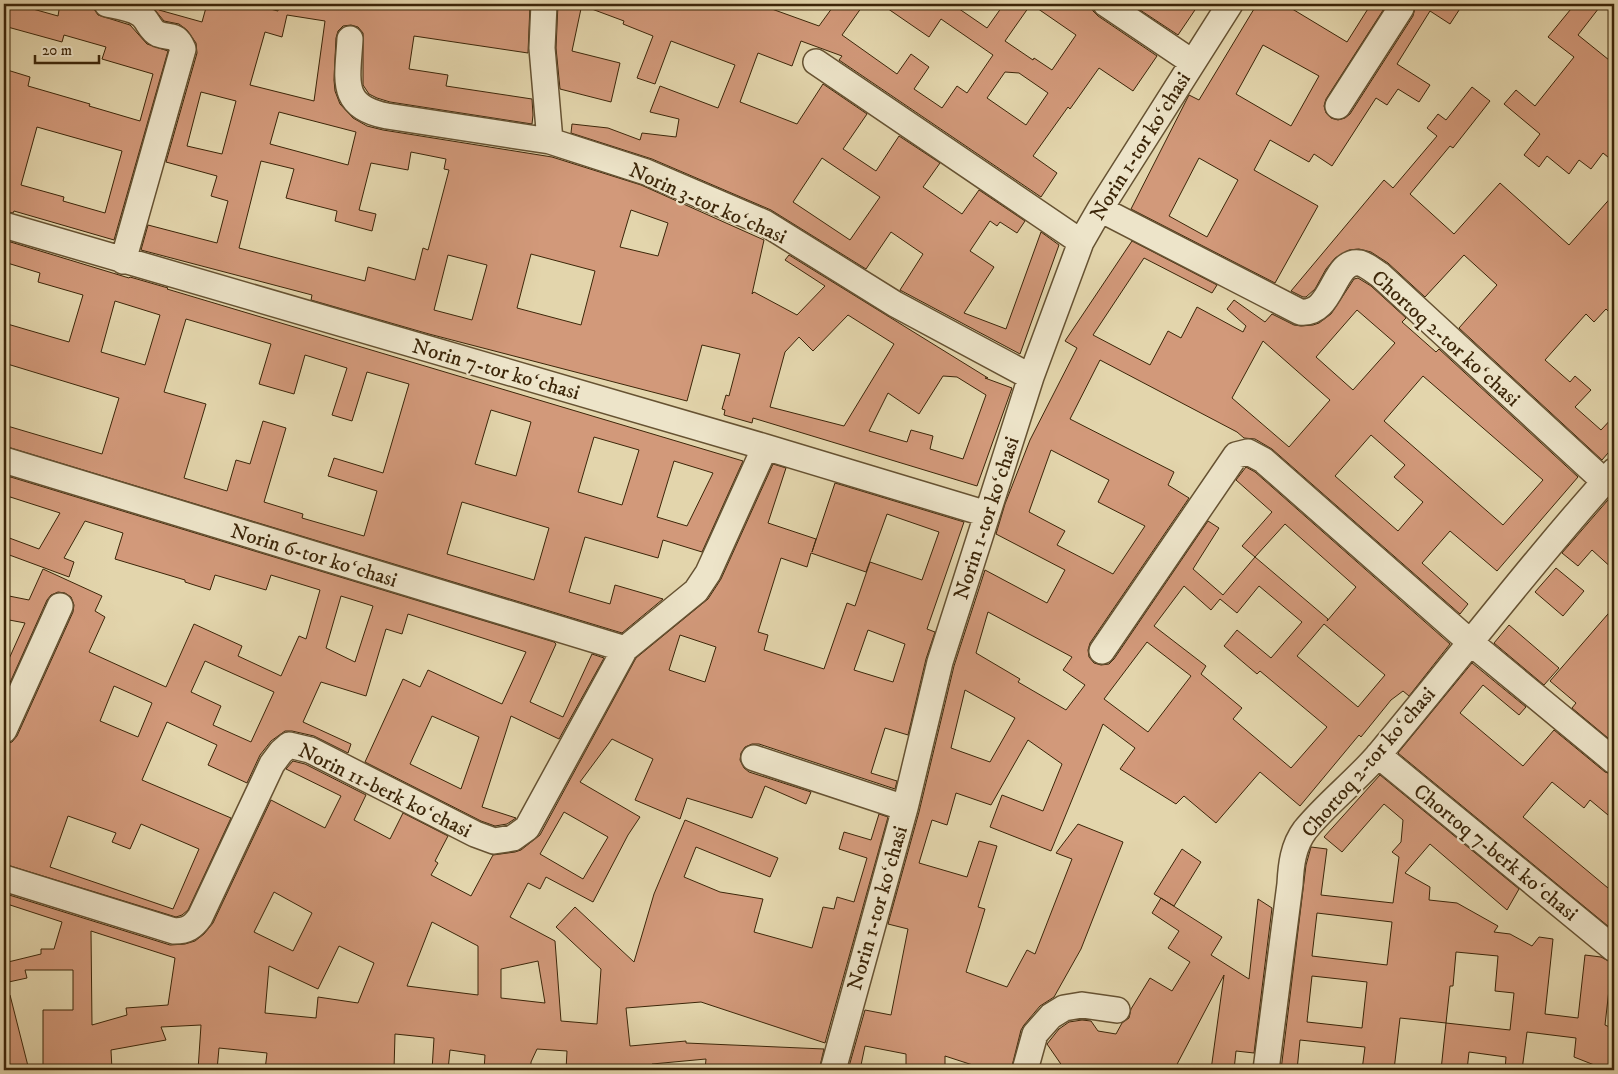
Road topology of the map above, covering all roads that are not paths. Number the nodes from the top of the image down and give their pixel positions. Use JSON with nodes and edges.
{"nodes":[{"id":1,"x":107,"y":4,"type":"edge"},
{"id":2,"x":544,"y":4,"type":"edge"},
{"id":3,"x":1106,"y":4,"type":"edge"},
{"id":4,"x":1230,"y":4,"type":"edge"},
{"id":5,"x":1402,"y":4,"type":"edge"},
{"id":6,"x":350,"y":38,"type":"dead end"},
{"id":7,"x":816,"y":62,"type":"dead end"},
{"id":8,"x":1192,"y":62,"type":"junction"},
{"id":9,"x":1338,"y":106,"type":"dead end"},
{"id":10,"x":550,"y":141,"type":"junction"},
{"id":11,"x":1100,"y":209,"type":"junction"},
{"id":12,"x":4,"y":225,"type":"edge"},
{"id":13,"x":1081,"y":242,"type":"junction"},
{"id":14,"x":123,"y":261,"type":"junction"},
{"id":15,"x":1032,"y":377,"type":"junction"},
{"id":16,"x":765,"y":447,"type":"junction"},
{"id":17,"x":4,"y":460,"type":"edge"},
{"id":18,"x":1609,"y":476,"type":"edge"},
{"id":19,"x":987,"y":514,"type":"junction"},
{"id":20,"x":60,"y":606,"type":"dead end"},
{"id":21,"x":1470,"y":642,"type":"junction"},
{"id":22,"x":625,"y":649,"type":"junction"},
{"id":23,"x":1102,"y":651,"type":"dead end"},
{"id":24,"x":4,"y":730,"type":"edge"},
{"id":25,"x":1378,"y":755,"type":"junction"},
{"id":26,"x":754,"y":758,"type":"dead end"},
{"id":27,"x":1614,"y":761,"type":"edge"},
{"id":28,"x":905,"y":808,"type":"junction"},
{"id":29,"x":4,"y":878,"type":"edge"},
{"id":30,"x":1614,"y":949,"type":"edge"},
{"id":31,"x":1116,"y":1010,"type":"dead end"},
{"id":32,"x":833,"y":1070,"type":"edge"},
{"id":33,"x":1025,"y":1070,"type":"edge"},
{"id":34,"x":1266,"y":1070,"type":"edge"}],
"edges":[{"from":1,"to":14,"type":"street"},
{"from":2,"to":10,"type":"street"},
{"from":3,"to":8,"type":"street"},
{"from":4,"to":8,"type":"street","name":"Norin 1-tor koʻchasi"},
{"from":5,"to":9,"type":"street"},
{"from":6,"to":10,"type":"street","name":"Norin 3-tor koʻchasi"},
{"from":7,"to":13,"type":"street"},
{"from":8,"to":11,"type":"street","name":"Norin 1-tor koʻchasi"},
{"from":10,"to":15,"type":"street","name":"Norin 3-tor koʻchasi"},
{"from":11,"to":13,"type":"street","name":"Norin 1-tor koʻchasi"},
{"from":11,"to":18,"type":"street","name":"Chortoq 2-tor koʻchasi"},
{"from":12,"to":14,"type":"street","name":"Norin 7-tor koʻchasi"},
{"from":13,"to":15,"type":"street","name":"Norin 1-tor koʻchasi"},
{"from":14,"to":16,"type":"street","name":"Norin 7-tor koʻchasi"},
{"from":15,"to":19,"type":"street","name":"Norin 1-tor koʻchasi"},
{"from":16,"to":19,"type":"street","name":"Norin 7-tor koʻchasi"},
{"from":16,"to":22,"type":"street"},
{"from":17,"to":22,"type":"street","name":"Norin 6-tor koʻchasi"},
{"from":18,"to":21,"type":"street","name":"Chortoq 2-tor koʻchasi"},
{"from":19,"to":28,"type":"street","name":"Norin 1-tor koʻchasi"},
{"from":20,"to":24,"type":"street"},
{"from":21,"to":23,"type":"street"},
{"from":21,"to":25,"type":"street","name":"Chortoq 2-tor koʻchasi"},
{"from":21,"to":27,"type":"street"},
{"from":22,"to":29,"type":"street","name":"Norin 11-berk koʻchasi"},
{"from":25,"to":30,"type":"street","name":"Chortoq 7-berk koʻchasi"},
{"from":25,"to":34,"type":"street","name":"Chortoq 2-tor koʻchasi"},
{"from":26,"to":28,"type":"street"},
{"from":28,"to":32,"type":"street","name":"Norin 1-tor koʻchasi"},
{"from":31,"to":33,"type":"street"}]}
